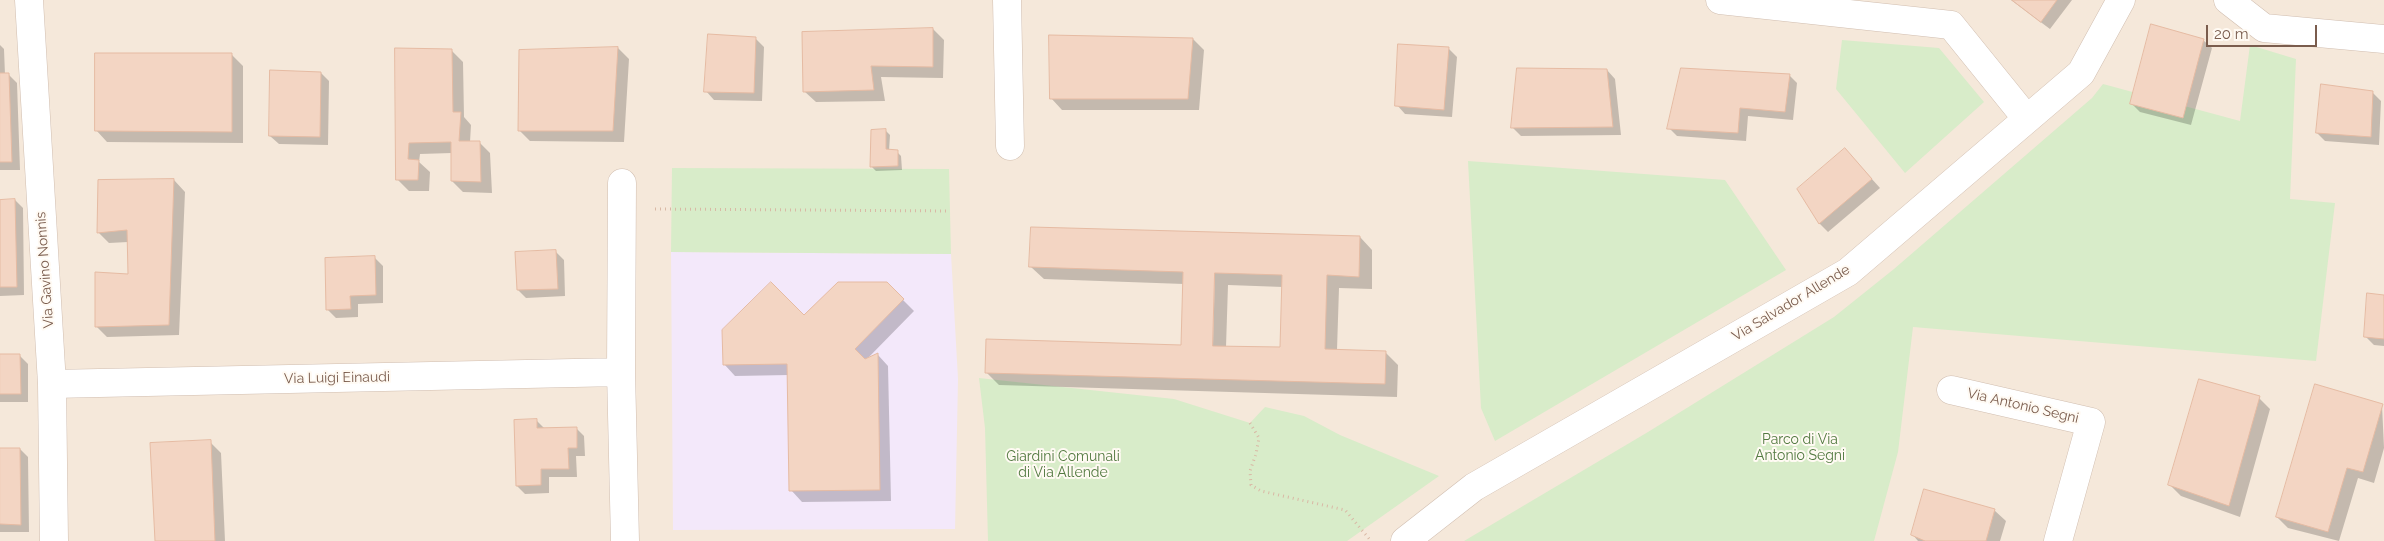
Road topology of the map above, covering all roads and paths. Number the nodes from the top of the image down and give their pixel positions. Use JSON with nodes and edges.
{"nodes":[{"id":1,"x":29,"y":0,"type":"edge"},
{"id":2,"x":1007,"y":0,"type":"edge"},
{"id":3,"x":1720,"y":0,"type":"edge"},
{"id":4,"x":2121,"y":0,"type":"edge"},
{"id":5,"x":2228,"y":0,"type":"edge"},
{"id":6,"x":2384,"y":39,"type":"edge"},
{"id":7,"x":2027,"y":119,"type":"junction"},
{"id":8,"x":1010,"y":146,"type":"dead end"},
{"id":9,"x":622,"y":196,"type":"joint"},
{"id":10,"x":950,"y":211,"type":"dead end"},
{"id":11,"x":621,"y":372,"type":"junction"},
{"id":12,"x":52,"y":384,"type":"junction"},
{"id":13,"x":1951,"y":390,"type":"dead end"},
{"id":14,"x":1250,"y":423,"type":"dead end"},
{"id":15,"x":54,"y":541,"type":"edge"},
{"id":16,"x":625,"y":541,"type":"edge"},
{"id":17,"x":1371,"y":541,"type":"edge"},
{"id":18,"x":1406,"y":541,"type":"edge"},
{"id":19,"x":2058,"y":541,"type":"edge"}],
"edges":[{"from":1,"to":12,"type":"street","name":"Via Gavino Nonnis"},
{"from":2,"to":8,"type":"street"},
{"from":3,"to":7,"type":"street"},
{"from":4,"to":7,"type":"street","name":"Via Salvador Allende"},
{"from":5,"to":6,"type":"street"},
{"from":7,"to":18,"type":"street","name":"Via Salvador Allende"},
{"from":9,"to":10,"type":"path"},
{"from":9,"to":11,"type":"street"},
{"from":11,"to":12,"type":"street","name":"Via Luigi Einaudi"},
{"from":11,"to":16,"type":"street"},
{"from":12,"to":15,"type":"street","name":"Via Gavino Nonnis"},
{"from":13,"to":19,"type":"street","name":"Via Antonio Segni"},
{"from":14,"to":17,"type":"path"}]}
